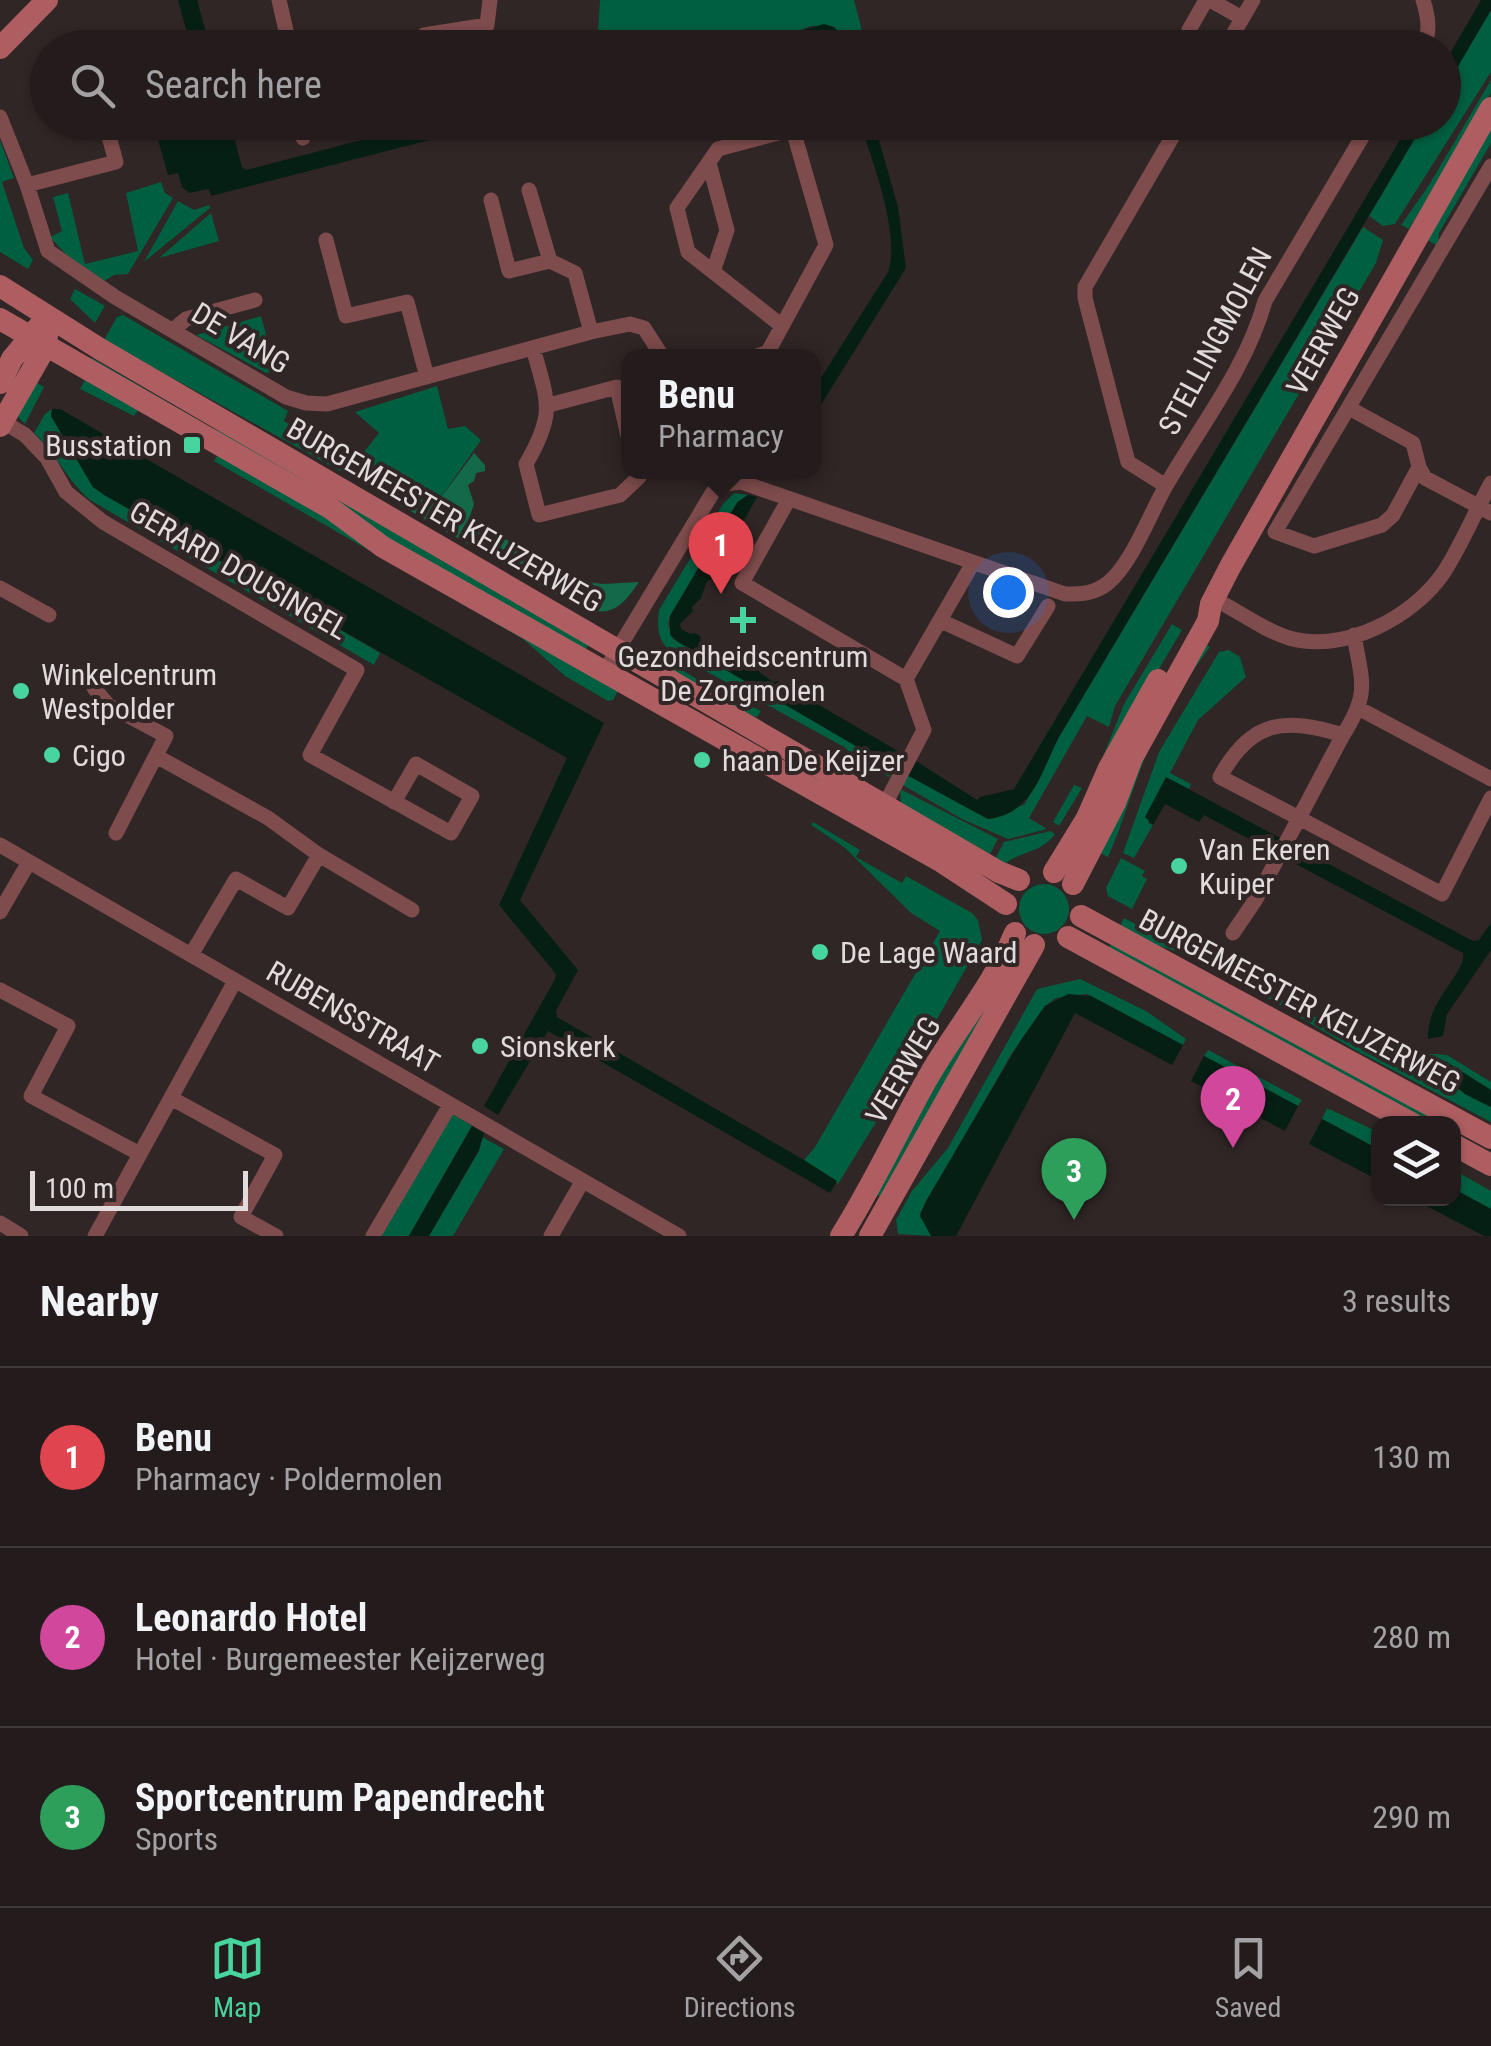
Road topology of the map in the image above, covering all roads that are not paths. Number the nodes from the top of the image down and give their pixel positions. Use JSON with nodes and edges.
{"nodes":[{"id":1,"x":279,"y":0,"type":"edge"},
{"id":2,"x":490,"y":0,"type":"edge"},
{"id":3,"x":1208,"y":0,"type":"edge"},
{"id":4,"x":1253,"y":0,"type":"edge"},
{"id":5,"x":1423,"y":0,"type":"edge"},
{"id":6,"x":42,"y":2,"type":"edge"},
{"id":7,"x":1242,"y":18,"type":"junction"},
{"id":8,"x":286,"y":30,"type":"edge"},
{"id":9,"x":456,"y":30,"type":"edge"},
{"id":10,"x":1189,"y":30,"type":"dead end"},
{"id":11,"x":1235,"y":30,"type":"edge"},
{"id":12,"x":1428,"y":30,"type":"edge"},
{"id":13,"x":0,"y":48,"type":"edge"},
{"id":14,"x":1491,"y":108,"type":"edge"},
{"id":15,"x":0,"y":117,"type":"edge"},
{"id":16,"x":110,"y":140,"type":"edge"},
{"id":17,"x":747,"y":140,"type":"edge"},
{"id":18,"x":796,"y":140,"type":"edge"},
{"id":19,"x":1170,"y":140,"type":"edge"},
{"id":20,"x":1360,"y":140,"type":"edge"},
{"id":21,"x":709,"y":163,"type":"junction"},
{"id":22,"x":1491,"y":166,"type":"edge"},
{"id":23,"x":28,"y":185,"type":"junction"},
{"id":24,"x":529,"y":190,"type":"dead end"},
{"id":25,"x":491,"y":200,"type":"dead end"},
{"id":26,"x":326,"y":240,"type":"dead end"},
{"id":27,"x":550,"y":261,"type":"junction"},
{"id":28,"x":713,"y":272,"type":"junction"},
{"id":29,"x":0,"y":286,"type":"edge"},
{"id":30,"x":255,"y":300,"type":"dead end"},
{"id":31,"x":49,"y":316,"type":"junction"},
{"id":32,"x":0,"y":318,"type":"edge"},
{"id":33,"x":782,"y":326,"type":"junction"},
{"id":34,"x":174,"y":329,"type":"junction"},
{"id":35,"x":591,"y":332,"type":"junction"},
{"id":36,"x":38,"y":342,"type":"junction"},
{"id":37,"x":533,"y":348,"type":"junction"},
{"id":38,"x":658,"y":349,"type":"edge"},
{"id":39,"x":770,"y":349,"type":"edge"},
{"id":40,"x":427,"y":377,"type":"junction"},
{"id":41,"x":0,"y":383,"type":"edge"},
{"id":42,"x":549,"y":405,"type":"junction"},
{"id":43,"x":621,"y":407,"type":"edge"},
{"id":44,"x":1349,"y":408,"type":"junction"},
{"id":45,"x":1,"y":422,"type":"edge"},
{"id":46,"x":1420,"y":466,"type":"junction"},
{"id":47,"x":638,"y":479,"type":"edge"},
{"id":48,"x":716,"y":479,"type":"edge"},
{"id":49,"x":1491,"y":483,"type":"edge"},
{"id":50,"x":1166,"y":486,"type":"junction"},
{"id":51,"x":781,"y":496,"type":"junction"},
{"id":52,"x":1484,"y":510,"type":"edge"},
{"id":53,"x":973,"y":563,"type":"junction"},
{"id":54,"x":0,"y":588,"type":"edge"},
{"id":55,"x":1212,"y":601,"type":"junction"},
{"id":56,"x":1048,"y":606,"type":"dead end"},
{"id":57,"x":49,"y":616,"type":"dead end"},
{"id":58,"x":941,"y":622,"type":"junction"},
{"id":59,"x":1354,"y":635,"type":"junction"},
{"id":60,"x":617,"y":649,"type":"junction"},
{"id":61,"x":603,"y":674,"type":"junction"},
{"id":62,"x":906,"y":679,"type":"junction"},
{"id":63,"x":94,"y":688,"type":"dead end"},
{"id":64,"x":1360,"y":709,"type":"junction"},
{"id":65,"x":1343,"y":735,"type":"junction"},
{"id":66,"x":156,"y":756,"type":"junction"},
{"id":67,"x":1491,"y":779,"type":"edge"},
{"id":68,"x":1491,"y":798,"type":"edge"},
{"id":69,"x":394,"y":802,"type":"junction"},
{"id":70,"x":879,"y":815,"type":"junction"},
{"id":71,"x":1296,"y":826,"type":"junction"},
{"id":72,"x":116,"y":833,"type":"dead end"},
{"id":73,"x":0,"y":845,"type":"edge"},
{"id":74,"x":319,"y":856,"type":"junction"},
{"id":75,"x":29,"y":862,"type":"junction"},
{"id":76,"x":1064,"y":878,"type":"junction"},
{"id":77,"x":1020,"y":880,"type":"junction"},
{"id":78,"x":1006,"y":904,"type":"junction"},
{"id":79,"x":412,"y":910,"type":"dead end"},
{"id":80,"x":0,"y":912,"type":"edge"},
{"id":81,"x":1081,"y":916,"type":"junction"},
{"id":82,"x":1234,"y":933,"type":"dead end"},
{"id":83,"x":1068,"y":937,"type":"junction"},
{"id":84,"x":1024,"y":939,"type":"junction"},
{"id":85,"x":191,"y":955,"type":"junction"},
{"id":86,"x":236,"y":981,"type":"junction"},
{"id":87,"x":0,"y":990,"type":"edge"},
{"id":88,"x":171,"y":1098,"type":"junction"},
{"id":89,"x":450,"y":1106,"type":"junction"},
{"id":90,"x":1398,"y":1116,"type":"edge"},
{"id":91,"x":1491,"y":1138,"type":"edge"},
{"id":92,"x":1461,"y":1149,"type":"edge"},
{"id":93,"x":140,"y":1154,"type":"junction"},
{"id":94,"x":1491,"y":1166,"type":"edge"},
{"id":95,"x":582,"y":1182,"type":"junction"},
{"id":96,"x":0,"y":1223,"type":"edge"},
{"id":97,"x":865,"y":1231,"type":"edge"},
{"id":98,"x":22,"y":1236,"type":"edge"},
{"id":99,"x":95,"y":1236,"type":"edge"},
{"id":100,"x":276,"y":1236,"type":"edge"},
{"id":101,"x":374,"y":1236,"type":"edge"},
{"id":102,"x":551,"y":1236,"type":"edge"},
{"id":103,"x":678,"y":1236,"type":"edge"}],
"edges":[{"from":1,"to":8,"type":"street"},
{"from":2,"to":9,"type":"street"},
{"from":3,"to":7,"type":"street"},
{"from":3,"to":10,"type":"street"},
{"from":4,"to":7,"type":"street"},
{"from":5,"to":12,"type":"street"},
{"from":6,"to":13,"type":"main road"},
{"from":7,"to":11,"type":"street"},
{"from":14,"to":55,"type":"main road","name":"VEERWEG"},
{"from":15,"to":23,"type":"street","name":"DE VANG"},
{"from":16,"to":23,"type":"street"},
{"from":17,"to":21,"type":"street"},
{"from":18,"to":33,"type":"street"},
{"from":19,"to":50,"type":"street","name":"STELLINGMOLEN"},
{"from":20,"to":50,"type":"street","name":"STELLINGMOLEN"},
{"from":21,"to":28,"type":"street"},
{"from":21,"to":28,"type":"street"},
{"from":22,"to":44,"type":"street"},
{"from":23,"to":34,"type":"street","name":"DE VANG"},
{"from":24,"to":27,"type":"street"},
{"from":25,"to":27,"type":"street"},
{"from":26,"to":40,"type":"street"},
{"from":27,"to":35,"type":"street"},
{"from":28,"to":33,"type":"street"},
{"from":29,"to":31,"type":"main road","name":"BURGEMEESTER KEIJZERWEG"},
{"from":30,"to":34,"type":"street"},
{"from":31,"to":36,"type":"main road"},
{"from":31,"to":60,"type":"main road","name":"BURGEMEESTER KEIJZERWEG"},
{"from":32,"to":36,"type":"main road","name":"BURGEMEESTER KEIJZERWEG"},
{"from":33,"to":39,"type":"street"},
{"from":34,"to":40,"type":"street","name":"DE VANG"},
{"from":35,"to":37,"type":"street","name":"DE VANG"},
{"from":35,"to":38,"type":"street","name":"DE VANG"},
{"from":36,"to":41,"type":"main road"},
{"from":36,"to":45,"type":"main road"},
{"from":36,"to":61,"type":"main road","name":"BURGEMEESTER KEIJZERWEG"},
{"from":37,"to":40,"type":"street","name":"DE VANG"},
{"from":37,"to":42,"type":"street"},
{"from":42,"to":43,"type":"street"},
{"from":42,"to":47,"type":"street"},
{"from":44,"to":46,"type":"street"},
{"from":44,"to":46,"type":"street"},
{"from":45,"to":69,"type":"street","name":"GERARD DOUSINGEL"},
{"from":46,"to":52,"type":"street"},
{"from":48,"to":51,"type":"street"},
{"from":48,"to":60,"type":"street"},
{"from":49,"to":52,"type":"street"},
{"from":50,"to":53,"type":"street"},
{"from":51,"to":53,"type":"street"},
{"from":51,"to":62,"type":"street"},
{"from":52,"to":59,"type":"street"},
{"from":53,"to":58,"type":"street"},
{"from":54,"to":57,"type":"street"},
{"from":55,"to":59,"type":"street"},
{"from":55,"to":76,"type":"main road","name":"VEERWEG"},
{"from":56,"to":58,"type":"street"},
{"from":58,"to":62,"type":"street"},
{"from":59,"to":64,"type":"street"},
{"from":60,"to":61,"type":"street"},
{"from":60,"to":70,"type":"main road","name":"BURGEMEESTER KEIJZERWEG"},
{"from":61,"to":70,"type":"main road","name":"BURGEMEESTER KEIJZERWEG"},
{"from":62,"to":70,"type":"street"},
{"from":63,"to":66,"type":"street"},
{"from":64,"to":65,"type":"street"},
{"from":64,"to":67,"type":"street"},
{"from":65,"to":71,"type":"street"},
{"from":65,"to":71,"type":"street"},
{"from":66,"to":72,"type":"street"},
{"from":66,"to":74,"type":"street"},
{"from":68,"to":71,"type":"street"},
{"from":69,"to":69,"type":"street","name":"GERARD DOUSINGEL"},
{"from":70,"to":77,"type":"main road","name":"BURGEMEESTER KEIJZERWEG"},
{"from":70,"to":78,"type":"main road","name":"BURGEMEESTER KEIJZERWEG"},
{"from":71,"to":82,"type":"street"},
{"from":73,"to":75,"type":"street","name":"RUBENSSTRAAT"},
{"from":74,"to":79,"type":"street"},
{"from":74,"to":85,"type":"street"},
{"from":75,"to":80,"type":"street"},
{"from":75,"to":85,"type":"street","name":"RUBENSSTRAAT"},
{"from":76,"to":77,"type":"main road"},
{"from":76,"to":81,"type":"main road"},
{"from":77,"to":78,"type":"main road"},
{"from":78,"to":84,"type":"main road"},
{"from":81,"to":83,"type":"main road"},
{"from":81,"to":91,"type":"main road","name":"BURGEMEESTER KEIJZERWEG"},
{"from":83,"to":84,"type":"main road"},
{"from":83,"to":90,"type":"main road","name":"BURGEMEESTER KEIJZERWEG"},
{"from":84,"to":97,"type":"main road","name":"VEERWEG"},
{"from":85,"to":86,"type":"street","name":"RUBENSSTRAAT"},
{"from":86,"to":88,"type":"street"},
{"from":86,"to":89,"type":"street","name":"RUBENSSTRAAT"},
{"from":87,"to":93,"type":"street"},
{"from":88,"to":93,"type":"street"},
{"from":88,"to":100,"type":"street"},
{"from":89,"to":95,"type":"street","name":"RUBENSSTRAAT"},
{"from":89,"to":101,"type":"street"},
{"from":92,"to":94,"type":"main road","name":"BURGEMEESTER KEIJZERWEG"},
{"from":93,"to":99,"type":"street"},
{"from":95,"to":102,"type":"street"},
{"from":95,"to":103,"type":"street","name":"RUBENSSTRAAT"},
{"from":96,"to":98,"type":"street"}]}
